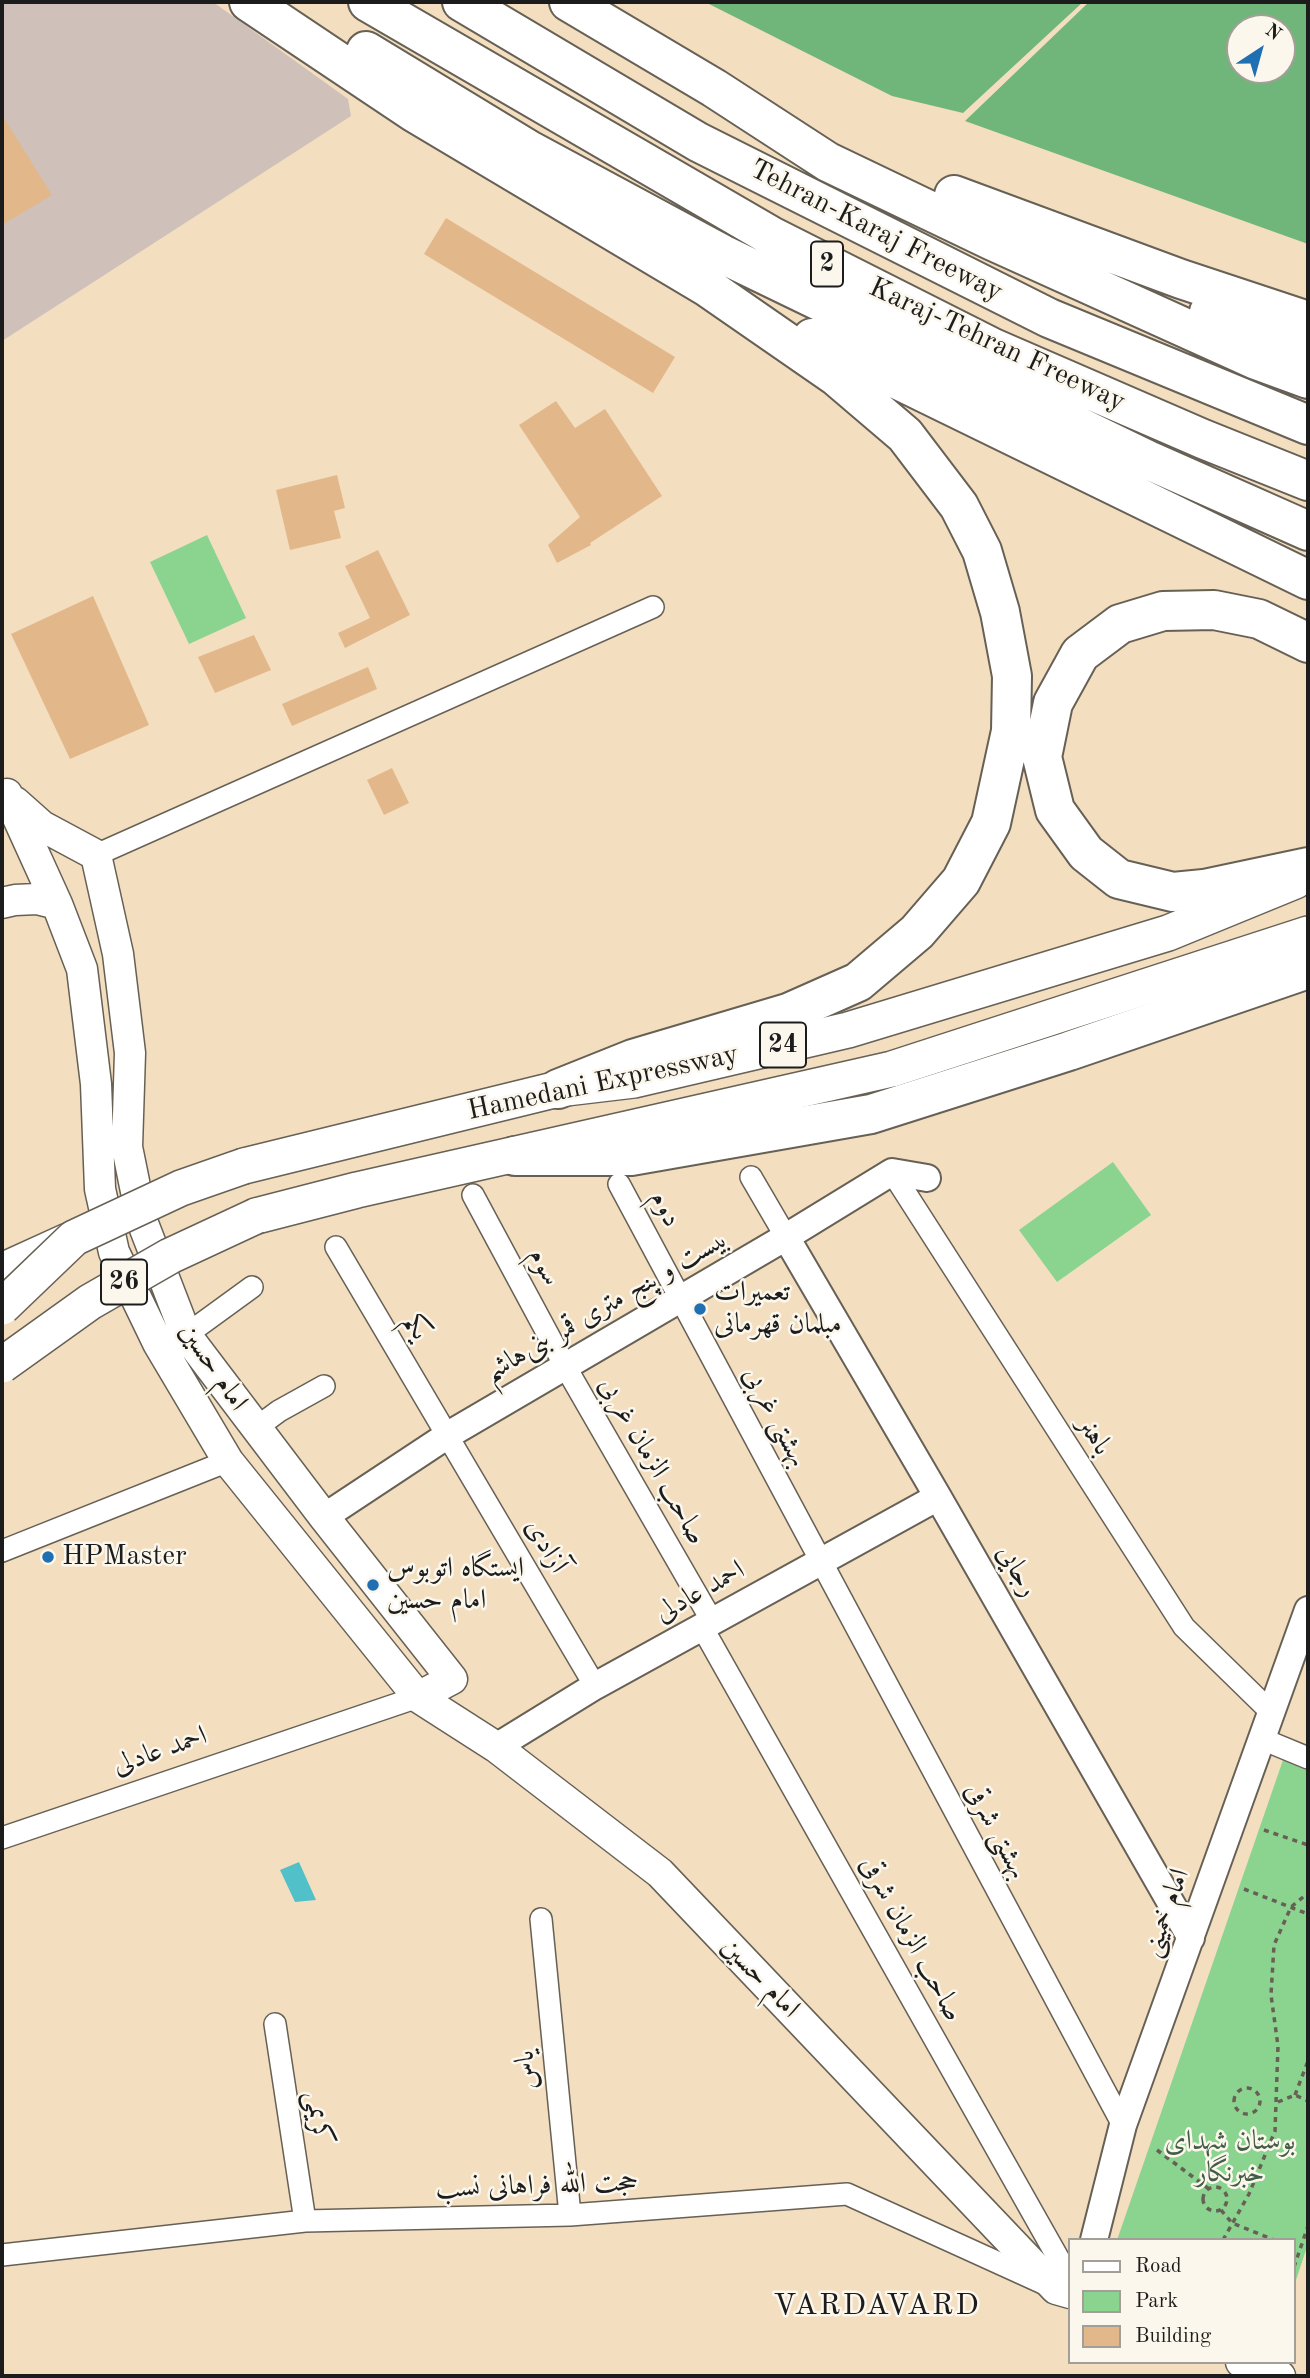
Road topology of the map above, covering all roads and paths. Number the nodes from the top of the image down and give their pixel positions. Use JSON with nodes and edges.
{"nodes":[{"id":1,"x":249,"y":2,"type":"edge"},
{"id":2,"x":287,"y":2,"type":"edge"},
{"id":3,"x":368,"y":2,"type":"edge"},
{"id":4,"x":462,"y":2,"type":"edge"},
{"id":5,"x":569,"y":2,"type":"edge"},
{"id":6,"x":715,"y":88,"type":"junction"},
{"id":7,"x":954,"y":195,"type":"junction"},
{"id":8,"x":707,"y":287,"type":"junction"},
{"id":9,"x":1308,"y":321,"type":"edge"},
{"id":10,"x":1308,"y":350,"type":"edge"},
{"id":11,"x":1308,"y":379,"type":"edge"},
{"id":12,"x":1308,"y":425,"type":"edge"},
{"id":13,"x":1308,"y":481,"type":"edge"},
{"id":14,"x":1308,"y":531,"type":"edge"},
{"id":15,"x":1308,"y":580,"type":"edge"},
{"id":16,"x":653,"y":607,"type":"dead end"},
{"id":17,"x":1259,"y":619,"type":"junction"},
{"id":18,"x":1308,"y":631,"type":"edge"},
{"id":19,"x":1308,"y":643,"type":"edge"},
{"id":20,"x":3,"y":799,"type":"edge"},
{"id":21,"x":96,"y":855,"type":"junction"},
{"id":22,"x":1308,"y":867,"type":"edge"},
{"id":23,"x":1308,"y":876,"type":"edge"},
{"id":24,"x":2,"y":903,"type":"edge"},
{"id":25,"x":57,"y":904,"type":"junction"},
{"id":26,"x":1308,"y":934,"type":"edge"},
{"id":27,"x":1308,"y":969,"type":"edge"},
{"id":28,"x":558,"y":1089,"type":"junction"},
{"id":29,"x":515,"y":1156,"type":"junction"},
{"id":30,"x":244,"y":1166,"type":"joint"},
{"id":31,"x":892,"y":1172,"type":"junction"},
{"id":32,"x":751,"y":1177,"type":"dead end"},
{"id":33,"x":927,"y":1178,"type":"dead end"},
{"id":34,"x":619,"y":1184,"type":"dead end"},
{"id":35,"x":473,"y":1195,"type":"dead end"},
{"id":36,"x":256,"y":1216,"type":"joint"},
{"id":37,"x":786,"y":1237,"type":"junction"},
{"id":38,"x":74,"y":1238,"type":"junction"},
{"id":39,"x":336,"y":1247,"type":"dead end"},
{"id":40,"x":2,"y":1271,"type":"edge"},
{"id":41,"x":252,"y":1287,"type":"dead end"},
{"id":42,"x":681,"y":1298,"type":"junction"},
{"id":43,"x":2,"y":1307,"type":"edge"},
{"id":44,"x":186,"y":1335,"type":"junction"},
{"id":45,"x":2,"y":1365,"type":"edge"},
{"id":46,"x":565,"y":1366,"type":"junction"},
{"id":47,"x":324,"y":1386,"type":"dead end"},
{"id":48,"x":256,"y":1428,"type":"junction"},
{"id":49,"x":448,"y":1435,"type":"junction"},
{"id":50,"x":229,"y":1461,"type":"junction"},
{"id":51,"x":938,"y":1497,"type":"junction"},
{"id":52,"x":324,"y":1517,"type":"junction"},
{"id":53,"x":2,"y":1551,"type":"edge"},
{"id":54,"x":820,"y":1563,"type":"junction"},
{"id":55,"x":1308,"y":1610,"type":"edge"},
{"id":56,"x":707,"y":1624,"type":"junction"},
{"id":57,"x":1302,"y":1650,"type":"edge"},
{"id":58,"x":595,"y":1686,"type":"junction"},
{"id":59,"x":418,"y":1697,"type":"junction"},
{"id":60,"x":1271,"y":1712,"type":"junction"},
{"id":61,"x":1262,"y":1738,"type":"junction"},
{"id":62,"x":496,"y":1747,"type":"junction"},
{"id":63,"x":1308,"y":1758,"type":"edge"},
{"id":64,"x":1264,"y":1830,"type":"dead end"},
{"id":65,"x":2,"y":1838,"type":"edge"},
{"id":66,"x":1308,"y":1845,"type":"edge"},
{"id":67,"x":1244,"y":1889,"type":"dead end"},
{"id":68,"x":1308,"y":1893,"type":"edge"},
{"id":69,"x":1291,"y":1907,"type":"junction"},
{"id":70,"x":1308,"y":1914,"type":"edge"},
{"id":71,"x":541,"y":1919,"type":"dead end"},
{"id":72,"x":1191,"y":1938,"type":"junction"},
{"id":73,"x":275,"y":2024,"type":"dead end"},
{"id":74,"x":1308,"y":2061,"type":"edge"},
{"id":75,"x":1295,"y":2095,"type":"junction"},
{"id":76,"x":1234,"y":2097,"type":"joint"},
{"id":77,"x":1308,"y":2101,"type":"edge"},
{"id":78,"x":1276,"y":2102,"type":"junction"},
{"id":79,"x":1123,"y":2125,"type":"junction"},
{"id":80,"x":1157,"y":2150,"type":"dead end"},
{"id":81,"x":1209,"y":2189,"type":"junction"},
{"id":82,"x":1221,"y":2210,"type":"junction"},
{"id":83,"x":570,"y":2215,"type":"junction"},
{"id":84,"x":305,"y":2221,"type":"junction"},
{"id":85,"x":1233,"y":2223,"type":"junction"},
{"id":86,"x":1308,"y":2226,"type":"edge"},
{"id":87,"x":1095,"y":2238,"type":"edge"},
{"id":88,"x":1224,"y":2238,"type":"edge"},
{"id":89,"x":1269,"y":2238,"type":"edge"},
{"id":90,"x":1296,"y":2249,"type":"edge"},
{"id":91,"x":1300,"y":2250,"type":"junction"},
{"id":92,"x":2,"y":2255,"type":"edge"},
{"id":93,"x":1296,"y":2261,"type":"edge"},
{"id":94,"x":1066,"y":2287,"type":"edge"},
{"id":95,"x":1247,"y":2364,"type":"edge"},
{"id":96,"x":1280,"y":2376,"type":"edge"}],
"edges":[{"from":1,"to":8,"type":"highway"},
{"from":2,"to":14,"type":"highway"},
{"from":3,"to":13,"type":"highway","name":"Karaj-Tehran Freeway","number":"2"},
{"from":4,"to":12,"type":"highway","name":"Tehran-Karaj Freeway","number":"2"},
{"from":5,"to":6,"type":"highway"},
{"from":6,"to":7,"type":"highway"},
{"from":6,"to":11,"type":"highway"},
{"from":7,"to":9,"type":"highway"},
{"from":7,"to":10,"type":"highway"},
{"from":8,"to":15,"type":"highway"},
{"from":8,"to":28,"type":"highway"},
{"from":16,"to":21,"type":"street"},
{"from":17,"to":18,"type":"highway"},
{"from":17,"to":19,"type":"highway"},
{"from":17,"to":22,"type":"highway"},
{"from":20,"to":21,"type":"main road","name":"امام حسین"},
{"from":20,"to":25,"type":"main road","name":"امام حسین"},
{"from":21,"to":44,"type":"main road","name":"امام حسین"},
{"from":23,"to":28,"type":"highway","name":"Hamedani Expressway","number":"24"},
{"from":24,"to":25,"type":"main road"},
{"from":25,"to":50,"type":"main road","name":"امام حسین"},
{"from":26,"to":29,"type":"highway","name":"Hamedani Expressway","number":"24"},
{"from":27,"to":29,"type":"highway"},
{"from":28,"to":30,"type":"highway","name":"Hamedani Expressway","number":"24"},
{"from":29,"to":36,"type":"highway","name":"Hamedani Expressway","number":"24"},
{"from":30,"to":38,"type":"highway","name":"Hamedani Expressway","number":"26","bridge":true},
{"from":31,"to":33,"type":"street"},
{"from":31,"to":37,"type":"street","name":"بیست و پنج متری قمر بنی‌هاشم"},
{"from":31,"to":60,"type":"street","name":"باهنر"},
{"from":32,"to":37,"type":"street"},
{"from":34,"to":42,"type":"street","name":"دوم"},
{"from":35,"to":46,"type":"street","name":"سوم"},
{"from":36,"to":45,"type":"highway","name":"Hamedani Expressway","number":"26","bridge":true},
{"from":37,"to":42,"type":"street","name":"بیست و پنج متری قمر بنی‌هاشم"},
{"from":37,"to":51,"type":"street","name":"رجایی"},
{"from":38,"to":40,"type":"highway"},
{"from":38,"to":43,"type":"highway","name":"Hamedani Expressway","number":"26","bridge":true},
{"from":39,"to":49,"type":"street","name":"یکم"},
{"from":41,"to":44,"type":"street"},
{"from":42,"to":46,"type":"street","name":"بیست و پنج متری قمر بنی‌هاشم"},
{"from":42,"to":54,"type":"street","name":"بهشتی غربی"},
{"from":44,"to":48,"type":"main road","name":"امام حسین"},
{"from":46,"to":49,"type":"street","name":"بیست و پنج متری قمر بنی‌هاشم"},
{"from":46,"to":56,"type":"street","name":"صاحب الزمان غربی"},
{"from":47,"to":48,"type":"street"},
{"from":48,"to":52,"type":"main road","name":"امام حسین"},
{"from":49,"to":52,"type":"street","name":"بیست و پنج متری قمر بنی‌هاشم"},
{"from":49,"to":58,"type":"street","name":"آزادی"},
{"from":50,"to":53,"type":"street"},
{"from":50,"to":59,"type":"main road","name":"امام حسین"},
{"from":51,"to":54,"type":"street","name":"احمد عادلی"},
{"from":51,"to":72,"type":"street","name":"رجایی"},
{"from":52,"to":59,"type":"main road","name":"امام حسین"},
{"from":54,"to":56,"type":"street","name":"احمد عادلی"},
{"from":54,"to":79,"type":"street","name":"بهشتی شرقی"},
{"from":55,"to":57,"type":"street","name":"امام خمینی"},
{"from":56,"to":58,"type":"street","name":"احمد عادلی"},
{"from":56,"to":94,"type":"street","name":"صاحب الزمان شرقی"},
{"from":57,"to":60,"type":"street","name":"امام خمینی"},
{"from":58,"to":62,"type":"street","name":"احمد عادلی"},
{"from":59,"to":62,"type":"main road","name":"امام حسین"},
{"from":59,"to":65,"type":"street","name":"احمد عادلی"},
{"from":60,"to":61,"type":"street","name":"امام خمینی"},
{"from":61,"to":63,"type":"street"},
{"from":61,"to":72,"type":"street","name":"امام خمینی"},
{"from":62,"to":94,"type":"main road","name":"امام حسین"},
{"from":64,"to":66,"type":"path"},
{"from":67,"to":69,"type":"path"},
{"from":68,"to":69,"type":"path"},
{"from":69,"to":70,"type":"path"},
{"from":69,"to":78,"type":"path"},
{"from":71,"to":83,"type":"street","name":"یاس"},
{"from":72,"to":79,"type":"street","name":"امام خمینی"},
{"from":73,"to":84,"type":"street","name":"کریمی"},
{"from":74,"to":75,"type":"path"},
{"from":75,"to":77,"type":"path"},
{"from":75,"to":78,"type":"path"},
{"from":76,"to":76,"type":"path"},
{"from":78,"to":85,"type":"path"},
{"from":79,"to":87,"type":"street","name":"امام خمینی"},
{"from":80,"to":81,"type":"path"},
{"from":81,"to":82,"type":"path"},
{"from":81,"to":82,"type":"path"},
{"from":82,"to":85,"type":"path"},
{"from":83,"to":84,"type":"street","name":"حجت الله فراهانی نسب"},
{"from":83,"to":94,"type":"street","name":"حجت الله فراهانی نسب"},
{"from":84,"to":92,"type":"street","name":"حجت الله فراهانی نسب"},
{"from":85,"to":88,"type":"path"},
{"from":85,"to":89,"type":"path"},
{"from":86,"to":91,"type":"path"},
{"from":90,"to":91,"type":"path"},
{"from":91,"to":93,"type":"path"},
{"from":95,"to":96,"type":"main road"}]}
